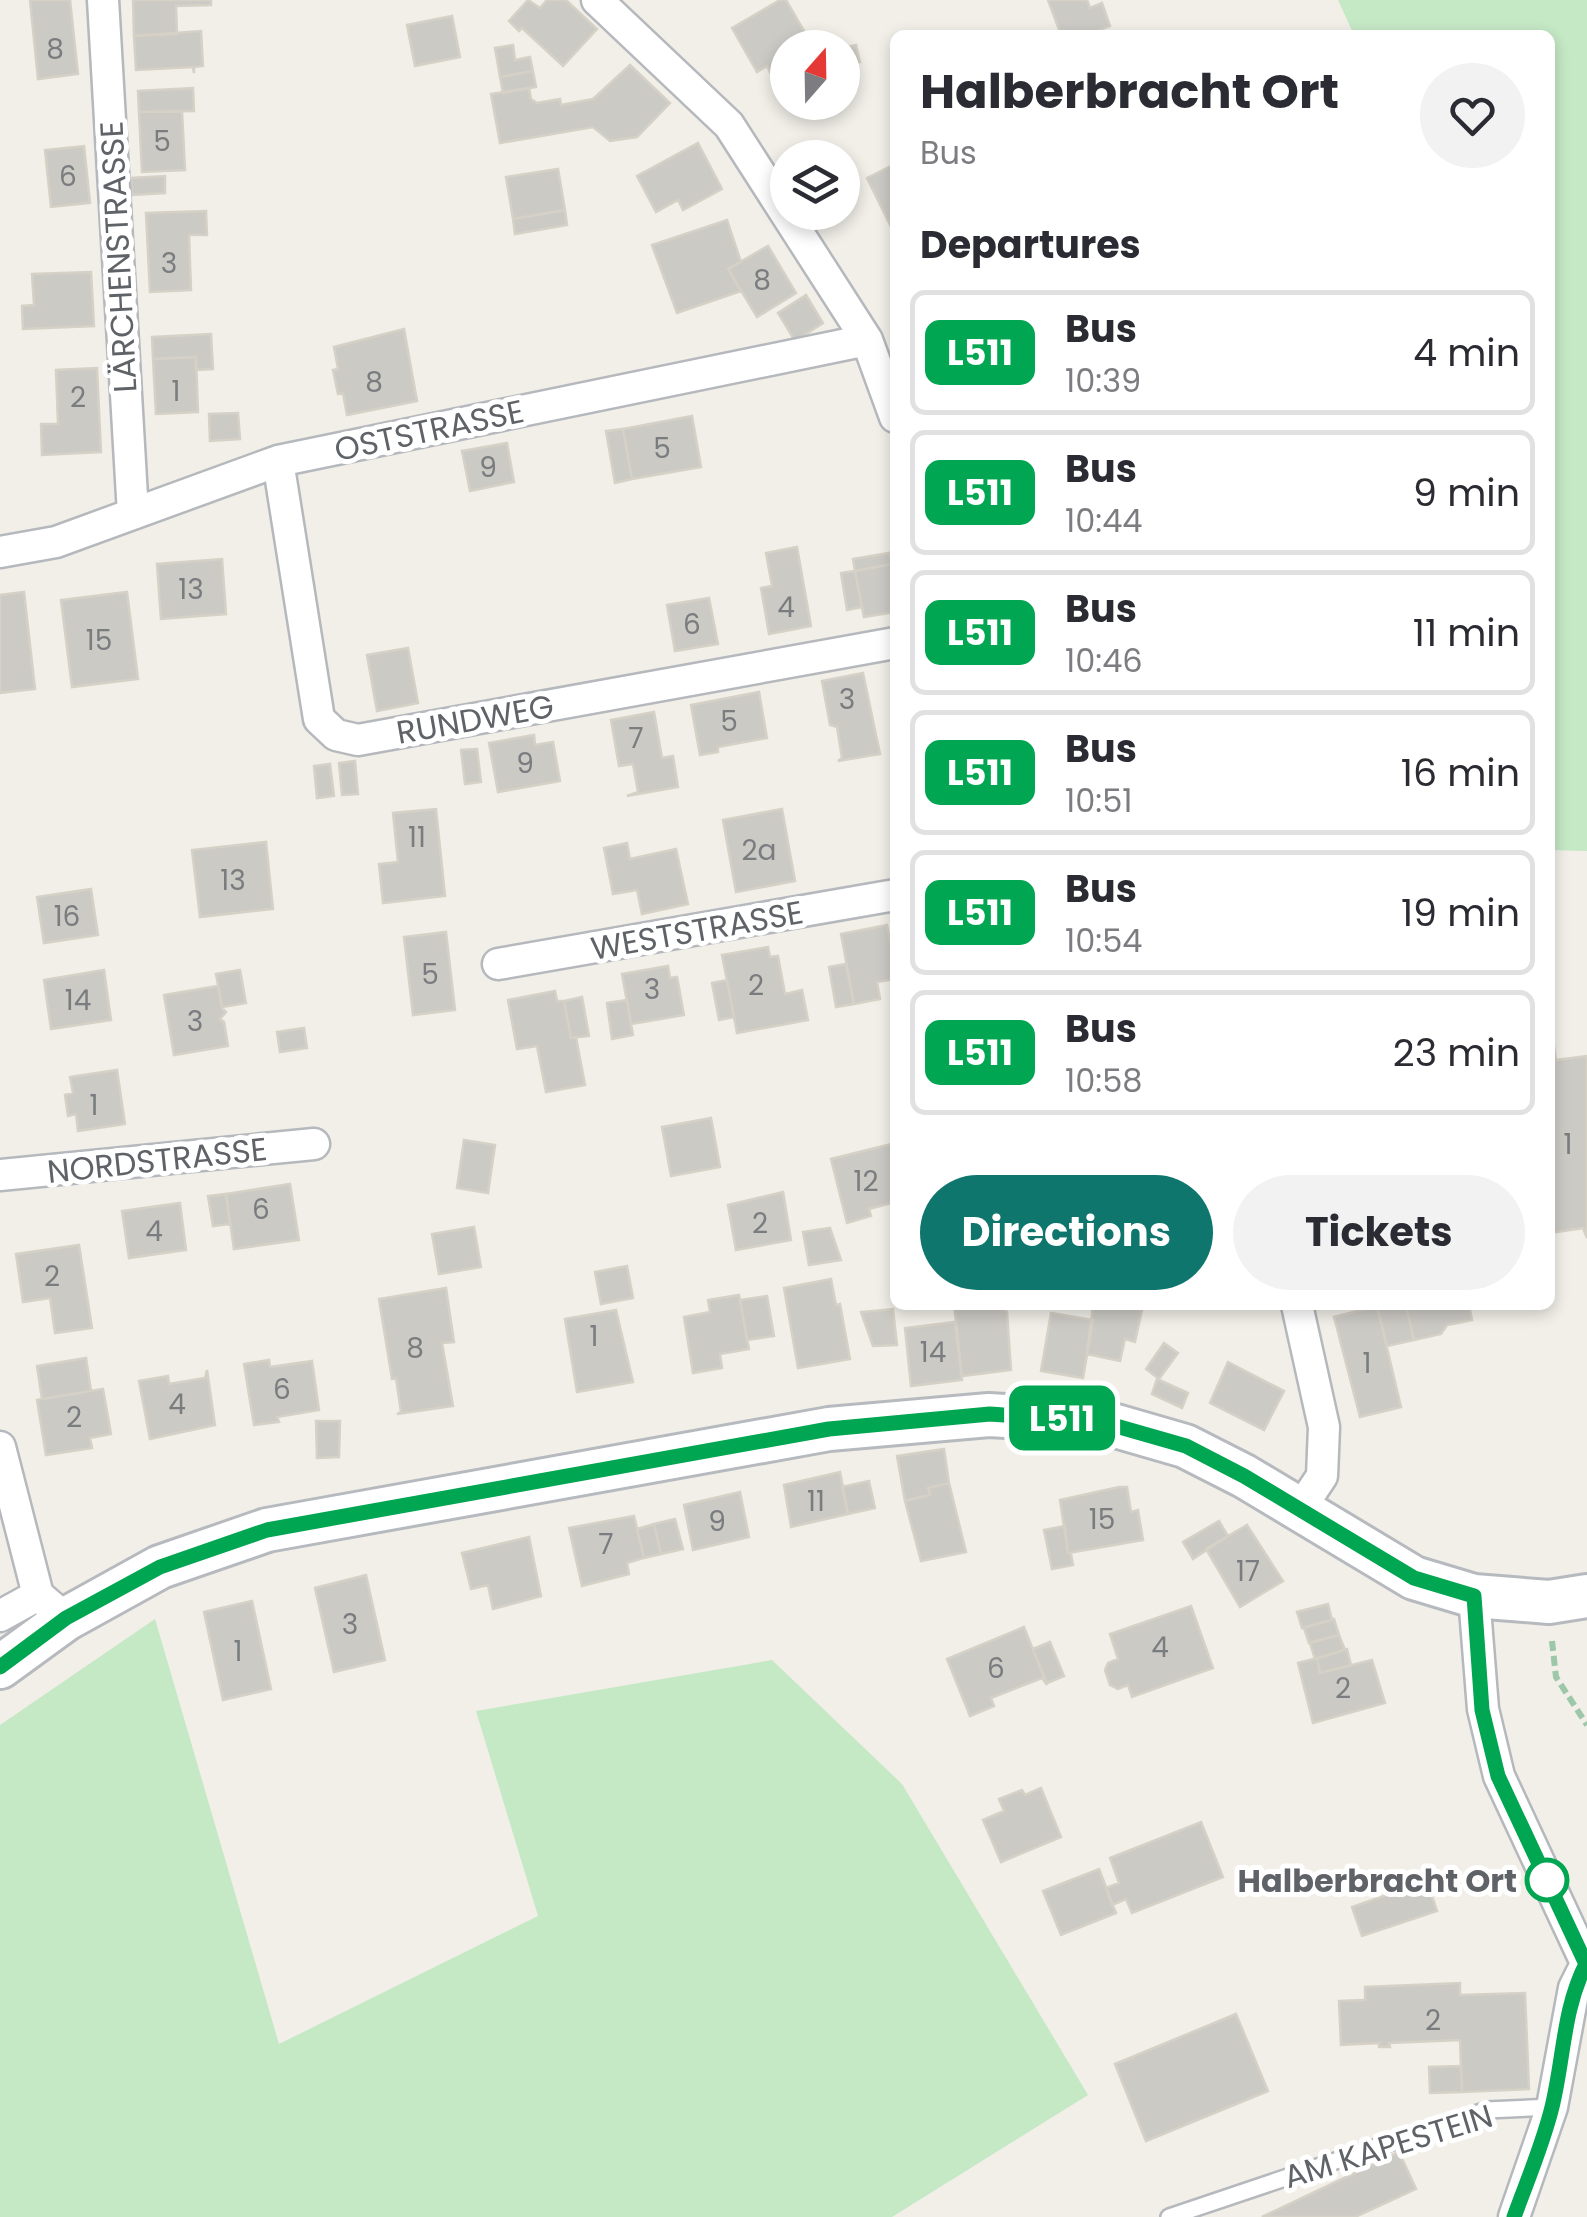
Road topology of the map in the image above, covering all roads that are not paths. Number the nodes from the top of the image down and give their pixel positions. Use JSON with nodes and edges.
{"nodes":[{"id":1,"x":103,"y":0,"type":"edge"},
{"id":2,"x":598,"y":0,"type":"edge"},
{"id":3,"x":868,"y":340,"type":"junction"},
{"id":4,"x":890,"y":403,"type":"edge"},
{"id":5,"x":278,"y":461,"type":"junction"},
{"id":6,"x":133,"y":514,"type":"junction"},
{"id":7,"x":0,"y":552,"type":"edge"},
{"id":8,"x":890,"y":644,"type":"edge"},
{"id":9,"x":890,"y":896,"type":"edge"},
{"id":10,"x":498,"y":964,"type":"dead end"},
{"id":11,"x":314,"y":1144,"type":"dead end"},
{"id":12,"x":0,"y":1175,"type":"edge"},
{"id":13,"x":1298,"y":1310,"type":"edge"},
{"id":14,"x":0,"y":1446,"type":"edge"},
{"id":15,"x":1300,"y":1509,"type":"junction"},
{"id":16,"x":1474,"y":1596,"type":"junction"},
{"id":17,"x":1568,"y":1599,"type":"edge"},
{"id":18,"x":52,"y":1607,"type":"junction"},
{"id":19,"x":0,"y":1616,"type":"edge"},
{"id":20,"x":0,"y":1668,"type":"edge"},
{"id":21,"x":1587,"y":1964,"type":"edge"},
{"id":22,"x":1552,"y":2108,"type":"junction"},
{"id":23,"x":1169,"y":2217,"type":"edge"},
{"id":24,"x":1514,"y":2217,"type":"edge"}],
"edges":[{"from":1,"to":6,"type":"street","name":"LÄRCHENSTRASSE"},
{"from":2,"to":3,"type":"street"},
{"from":3,"to":4,"type":"street"},
{"from":3,"to":5,"type":"street","name":"OSTSTRASSE"},
{"from":5,"to":6,"type":"street","name":"OSTSTRASSE"},
{"from":5,"to":8,"type":"street","name":"RUNDWEG"},
{"from":6,"to":7,"type":"street","name":"OSTSTRASSE"},
{"from":9,"to":10,"type":"street","name":"WESTSTRASSE"},
{"from":11,"to":12,"type":"street","name":"NORDSTRASSE"},
{"from":13,"to":15,"type":"street"},
{"from":14,"to":18,"type":"street"},
{"from":15,"to":16,"type":"main road"},
{"from":15,"to":18,"type":"main road"},
{"from":16,"to":17,"type":"main road"},
{"from":16,"to":21,"type":"street"},
{"from":18,"to":19,"type":"street"},
{"from":18,"to":20,"type":"main road"},
{"from":21,"to":22,"type":"street"},
{"from":22,"to":23,"type":"lane","name":"AM KAPESTEIN"},
{"from":22,"to":24,"type":"street"}]}
